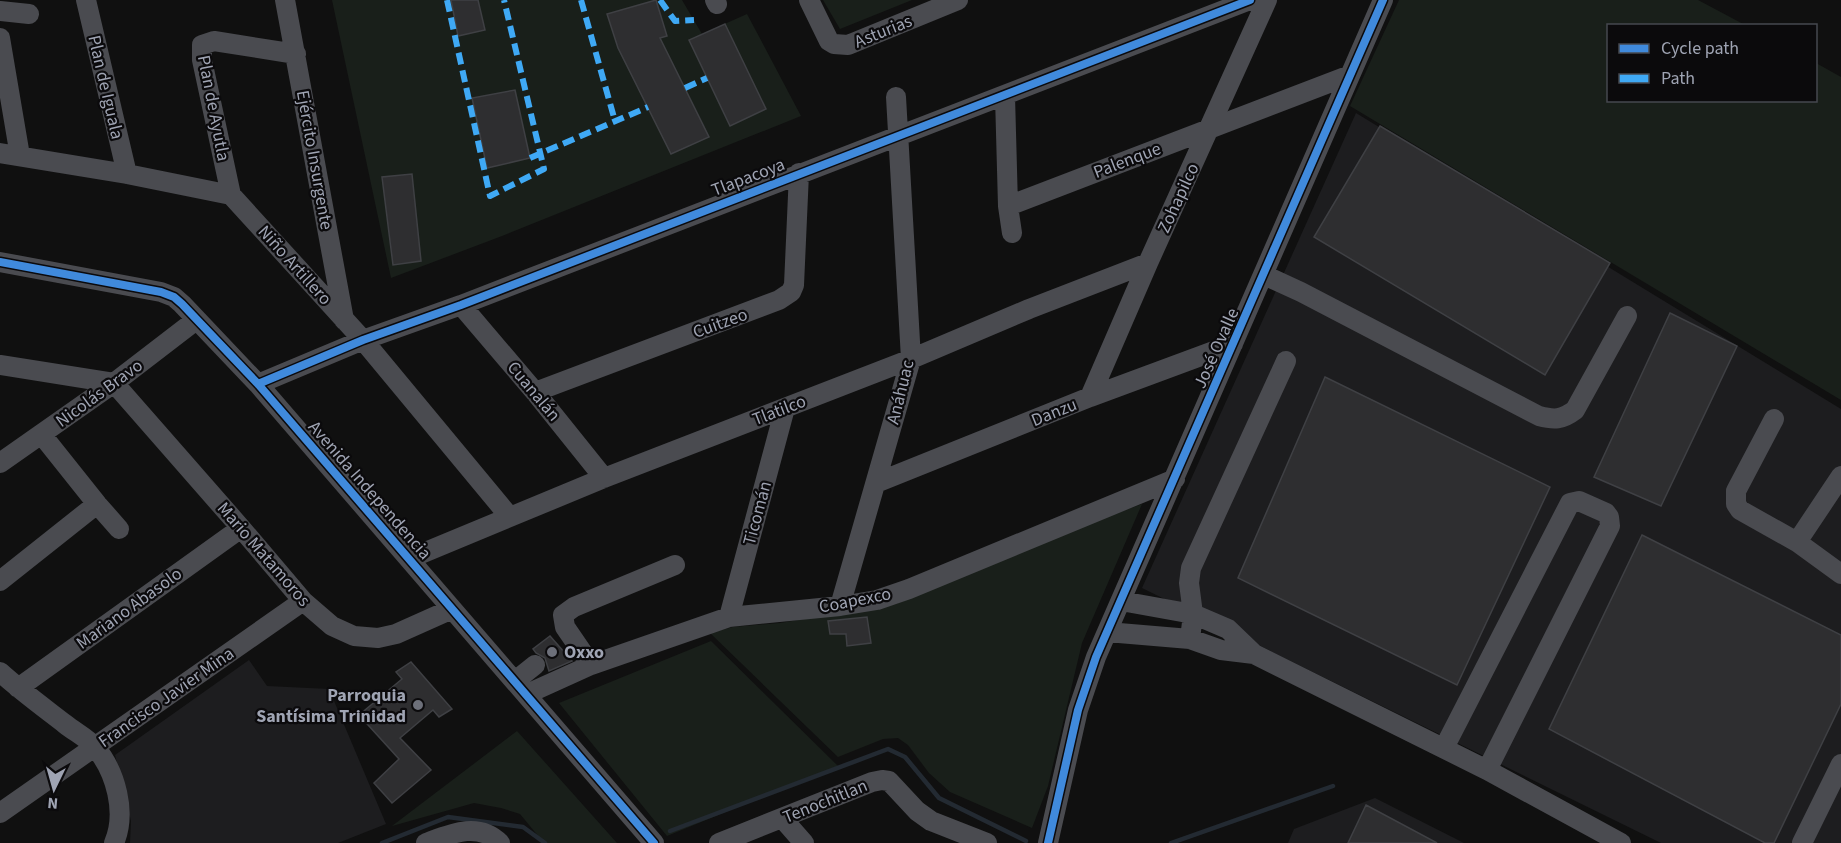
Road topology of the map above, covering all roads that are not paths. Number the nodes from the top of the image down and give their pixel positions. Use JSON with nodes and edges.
{"nodes":[{"id":1,"x":86,"y":0,"type":"edge"},
{"id":2,"x":285,"y":0,"type":"edge"},
{"id":3,"x":809,"y":0,"type":"edge"},
{"id":4,"x":958,"y":0,"type":"edge"},
{"id":5,"x":1250,"y":0,"type":"edge"},
{"id":6,"x":1267,"y":0,"type":"edge"},
{"id":7,"x":1383,"y":0,"type":"edge"},
{"id":8,"x":0,"y":11,"type":"edge"},
{"id":9,"x":28,"y":14,"type":"dead end"},
{"id":10,"x":0,"y":38,"type":"edge"},
{"id":11,"x":296,"y":54,"type":"junction"},
{"id":12,"x":1350,"y":75,"type":"junction"},
{"id":13,"x":1005,"y":96,"type":"junction"},
{"id":14,"x":896,"y":97,"type":"dead end"},
{"id":15,"x":1211,"y":128,"type":"junction"},
{"id":16,"x":899,"y":136,"type":"junction"},
{"id":17,"x":0,"y":153,"type":"edge"},
{"id":18,"x":20,"y":156,"type":"junction"},
{"id":19,"x":799,"y":173,"type":"junction"},
{"id":20,"x":127,"y":174,"type":"junction"},
{"id":21,"x":231,"y":195,"type":"junction"},
{"id":22,"x":1008,"y":206,"type":"junction"},
{"id":23,"x":1012,"y":233,"type":"dead end"},
{"id":24,"x":0,"y":262,"type":"edge"},
{"id":25,"x":1148,"y":263,"type":"junction"},
{"id":26,"x":1264,"y":275,"type":"junction"},
{"id":27,"x":461,"y":305,"type":"junction"},
{"id":28,"x":1627,"y":316,"type":"dead end"},
{"id":29,"x":196,"y":320,"type":"junction"},
{"id":30,"x":344,"y":320,"type":"junction"},
{"id":31,"x":363,"y":340,"type":"junction"},
{"id":32,"x":1233,"y":344,"type":"junction"},
{"id":33,"x":911,"y":359,"type":"junction"},
{"id":34,"x":1286,"y":361,"type":"dead end"},
{"id":35,"x":0,"y":365,"type":"edge"},
{"id":36,"x":114,"y":383,"type":"junction"},
{"id":37,"x":258,"y":384,"type":"junction"},
{"id":38,"x":535,"y":392,"type":"junction"},
{"id":39,"x":1090,"y":398,"type":"junction"},
{"id":40,"x":785,"y":408,"type":"junction"},
{"id":41,"x":1774,"y":419,"type":"dead end"},
{"id":42,"x":42,"y":435,"type":"junction"},
{"id":43,"x":0,"y":463,"type":"edge"},
{"id":44,"x":1841,"y":476,"type":"edge"},
{"id":45,"x":604,"y":478,"type":"junction"},
{"id":46,"x":1175,"y":478,"type":"junction"},
{"id":47,"x":876,"y":483,"type":"junction"},
{"id":48,"x":97,"y":504,"type":"junction"},
{"id":49,"x":509,"y":516,"type":"junction"},
{"id":50,"x":241,"y":528,"type":"junction"},
{"id":51,"x":119,"y":529,"type":"dead end"},
{"id":52,"x":1797,"y":542,"type":"junction"},
{"id":53,"x":411,"y":558,"type":"junction"},
{"id":54,"x":675,"y":565,"type":"dead end"},
{"id":55,"x":1841,"y":574,"type":"edge"},
{"id":56,"x":0,"y":581,"type":"edge"},
{"id":57,"x":303,"y":601,"type":"junction"},
{"id":58,"x":1121,"y":601,"type":"junction"},
{"id":59,"x":840,"y":606,"type":"junction"},
{"id":60,"x":452,"y":609,"type":"junction"},
{"id":61,"x":1192,"y":614,"type":"junction"},
{"id":62,"x":729,"y":617,"type":"junction"},
{"id":63,"x":1107,"y":632,"type":"junction"},
{"id":64,"x":1190,"y":639,"type":"junction"},
{"id":65,"x":1254,"y":654,"type":"junction"},
{"id":66,"x":535,"y":665,"type":"dead end"},
{"id":67,"x":591,"y":665,"type":"junction"},
{"id":68,"x":0,"y":672,"type":"edge"},
{"id":69,"x":18,"y":688,"type":"junction"},
{"id":70,"x":521,"y":688,"type":"junction"},
{"id":71,"x":94,"y":747,"type":"junction"},
{"id":72,"x":1444,"y":748,"type":"junction"},
{"id":73,"x":1841,"y":765,"type":"edge"},
{"id":74,"x":1487,"y":770,"type":"junction"},
{"id":75,"x":3,"y":806,"type":"edge"},
{"id":76,"x":782,"y":818,"type":"junction"},
{"id":77,"x":650,"y":838,"type":"edge"},
{"id":78,"x":1049,"y":839,"type":"edge"},
{"id":79,"x":114,"y":843,"type":"edge"},
{"id":80,"x":426,"y":843,"type":"edge"},
{"id":81,"x":500,"y":843,"type":"edge"},
{"id":82,"x":719,"y":843,"type":"edge"},
{"id":83,"x":804,"y":843,"type":"edge"},
{"id":84,"x":987,"y":843,"type":"edge"},
{"id":85,"x":1621,"y":843,"type":"edge"},
{"id":86,"x":1802,"y":843,"type":"edge"}],
"edges":[{"from":1,"to":20,"type":"street","name":"Plan de Iguala"},
{"from":2,"to":11,"type":"street","name":"Ejército Insurgente"},
{"from":3,"to":4,"type":"street","name":"Asturias"},
{"from":5,"to":13,"type":"street","name":"Tlapacoya"},
{"from":6,"to":15,"type":"street","name":"Zohapilco"},
{"from":7,"to":12,"type":"street","name":"José Ovalle"},
{"from":8,"to":9,"type":"street"},
{"from":10,"to":18,"type":"street"},
{"from":11,"to":21,"type":"street","name":"Plan de Ayutla"},
{"from":11,"to":30,"type":"street","name":"Ejército Insurgente"},
{"from":12,"to":15,"type":"street","name":"Palenque"},
{"from":12,"to":26,"type":"street","name":"José Ovalle"},
{"from":13,"to":16,"type":"street","name":"Tlapacoya"},
{"from":13,"to":22,"type":"street"},
{"from":14,"to":16,"type":"street","name":"Anáhuac"},
{"from":15,"to":22,"type":"street","name":"Palenque"},
{"from":15,"to":25,"type":"street","name":"Zohapilco"},
{"from":16,"to":19,"type":"street","name":"Tlapacoya"},
{"from":16,"to":33,"type":"street","name":"Anáhuac"},
{"from":17,"to":18,"type":"street"},
{"from":18,"to":20,"type":"street"},
{"from":19,"to":27,"type":"street","name":"Tlapacoya"},
{"from":19,"to":38,"type":"street","name":"Cuitzeo"},
{"from":20,"to":21,"type":"street"},
{"from":21,"to":30,"type":"street","name":"Niño Artillero"},
{"from":22,"to":23,"type":"street"},
{"from":24,"to":29,"type":"street","name":"Avenida Independencia"},
{"from":25,"to":33,"type":"street","name":"Tlatilco"},
{"from":25,"to":39,"type":"street","name":"Zohapilco"},
{"from":26,"to":28,"type":"street"},
{"from":26,"to":32,"type":"street","name":"José Ovalle"},
{"from":27,"to":31,"type":"street","name":"Tlapacoya"},
{"from":27,"to":38,"type":"street","name":"Cuanalán"},
{"from":29,"to":36,"type":"street","name":"Nicolás Bravo"},
{"from":29,"to":37,"type":"street","name":"Avenida Independencia"},
{"from":30,"to":31,"type":"street","name":"Niño Artillero"},
{"from":31,"to":37,"type":"street","name":"Tlapacoya"},
{"from":31,"to":49,"type":"street","name":"Niño Artillero"},
{"from":32,"to":39,"type":"street","name":"Danzu"},
{"from":32,"to":46,"type":"street","name":"José Ovalle"},
{"from":33,"to":40,"type":"street","name":"Tlatilco"},
{"from":33,"to":47,"type":"street","name":"Anáhuac"},
{"from":34,"to":61,"type":"street"},
{"from":35,"to":36,"type":"street"},
{"from":36,"to":42,"type":"street","name":"Nicolás Bravo"},
{"from":36,"to":50,"type":"street","name":"Mario Matamoros"},
{"from":37,"to":53,"type":"street","name":"Avenida Independencia"},
{"from":38,"to":45,"type":"street","name":"Cuanalán"},
{"from":39,"to":47,"type":"street","name":"Danzu"},
{"from":40,"to":45,"type":"street","name":"Tlatilco"},
{"from":40,"to":62,"type":"street","name":"Ticomán"},
{"from":41,"to":52,"type":"street"},
{"from":42,"to":43,"type":"street","name":"Nicolás Bravo"},
{"from":42,"to":48,"type":"street"},
{"from":44,"to":52,"type":"street"},
{"from":45,"to":49,"type":"street","name":"Tlatilco"},
{"from":46,"to":58,"type":"street","name":"José Ovalle"},
{"from":46,"to":59,"type":"street","name":"Coapexco"},
{"from":47,"to":59,"type":"street","name":"Anáhuac"},
{"from":48,"to":51,"type":"street"},
{"from":48,"to":56,"type":"street"},
{"from":49,"to":53,"type":"street","name":"Tlatilco"},
{"from":50,"to":57,"type":"street","name":"Mario Matamoros"},
{"from":50,"to":69,"type":"street","name":"Mariano Abasolo"},
{"from":52,"to":55,"type":"street"},
{"from":53,"to":60,"type":"street","name":"Avenida Independencia"},
{"from":54,"to":67,"type":"street"},
{"from":57,"to":60,"type":"street","name":"Mario Matamoros"},
{"from":57,"to":71,"type":"street","name":"Francisco Javier Mina"},
{"from":58,"to":61,"type":"street"},
{"from":58,"to":63,"type":"street","name":"José Ovalle"},
{"from":59,"to":62,"type":"street","name":"Coapexco"},
{"from":60,"to":70,"type":"street","name":"Avenida Independencia"},
{"from":61,"to":64,"type":"street"},
{"from":61,"to":65,"type":"street"},
{"from":62,"to":67,"type":"street","name":"Coapexco"},
{"from":63,"to":64,"type":"street"},
{"from":63,"to":78,"type":"street","name":"José Ovalle"},
{"from":64,"to":65,"type":"street"},
{"from":65,"to":72,"type":"street"},
{"from":66,"to":70,"type":"street"},
{"from":67,"to":70,"type":"street","name":"Coapexco"},
{"from":68,"to":69,"type":"street"},
{"from":69,"to":71,"type":"street"},
{"from":70,"to":77,"type":"street","name":"Avenida Independencia"},
{"from":71,"to":75,"type":"street","name":"Francisco Javier Mina"},
{"from":71,"to":79,"type":"street"},
{"from":72,"to":74,"type":"street"},
{"from":72,"to":74,"type":"street"},
{"from":73,"to":86,"type":"street"},
{"from":74,"to":85,"type":"street"},
{"from":76,"to":82,"type":"street","name":"Tenochitlan"},
{"from":76,"to":83,"type":"street"},
{"from":76,"to":84,"type":"street","name":"Tenochitlan"},
{"from":80,"to":81,"type":"street"}]}
